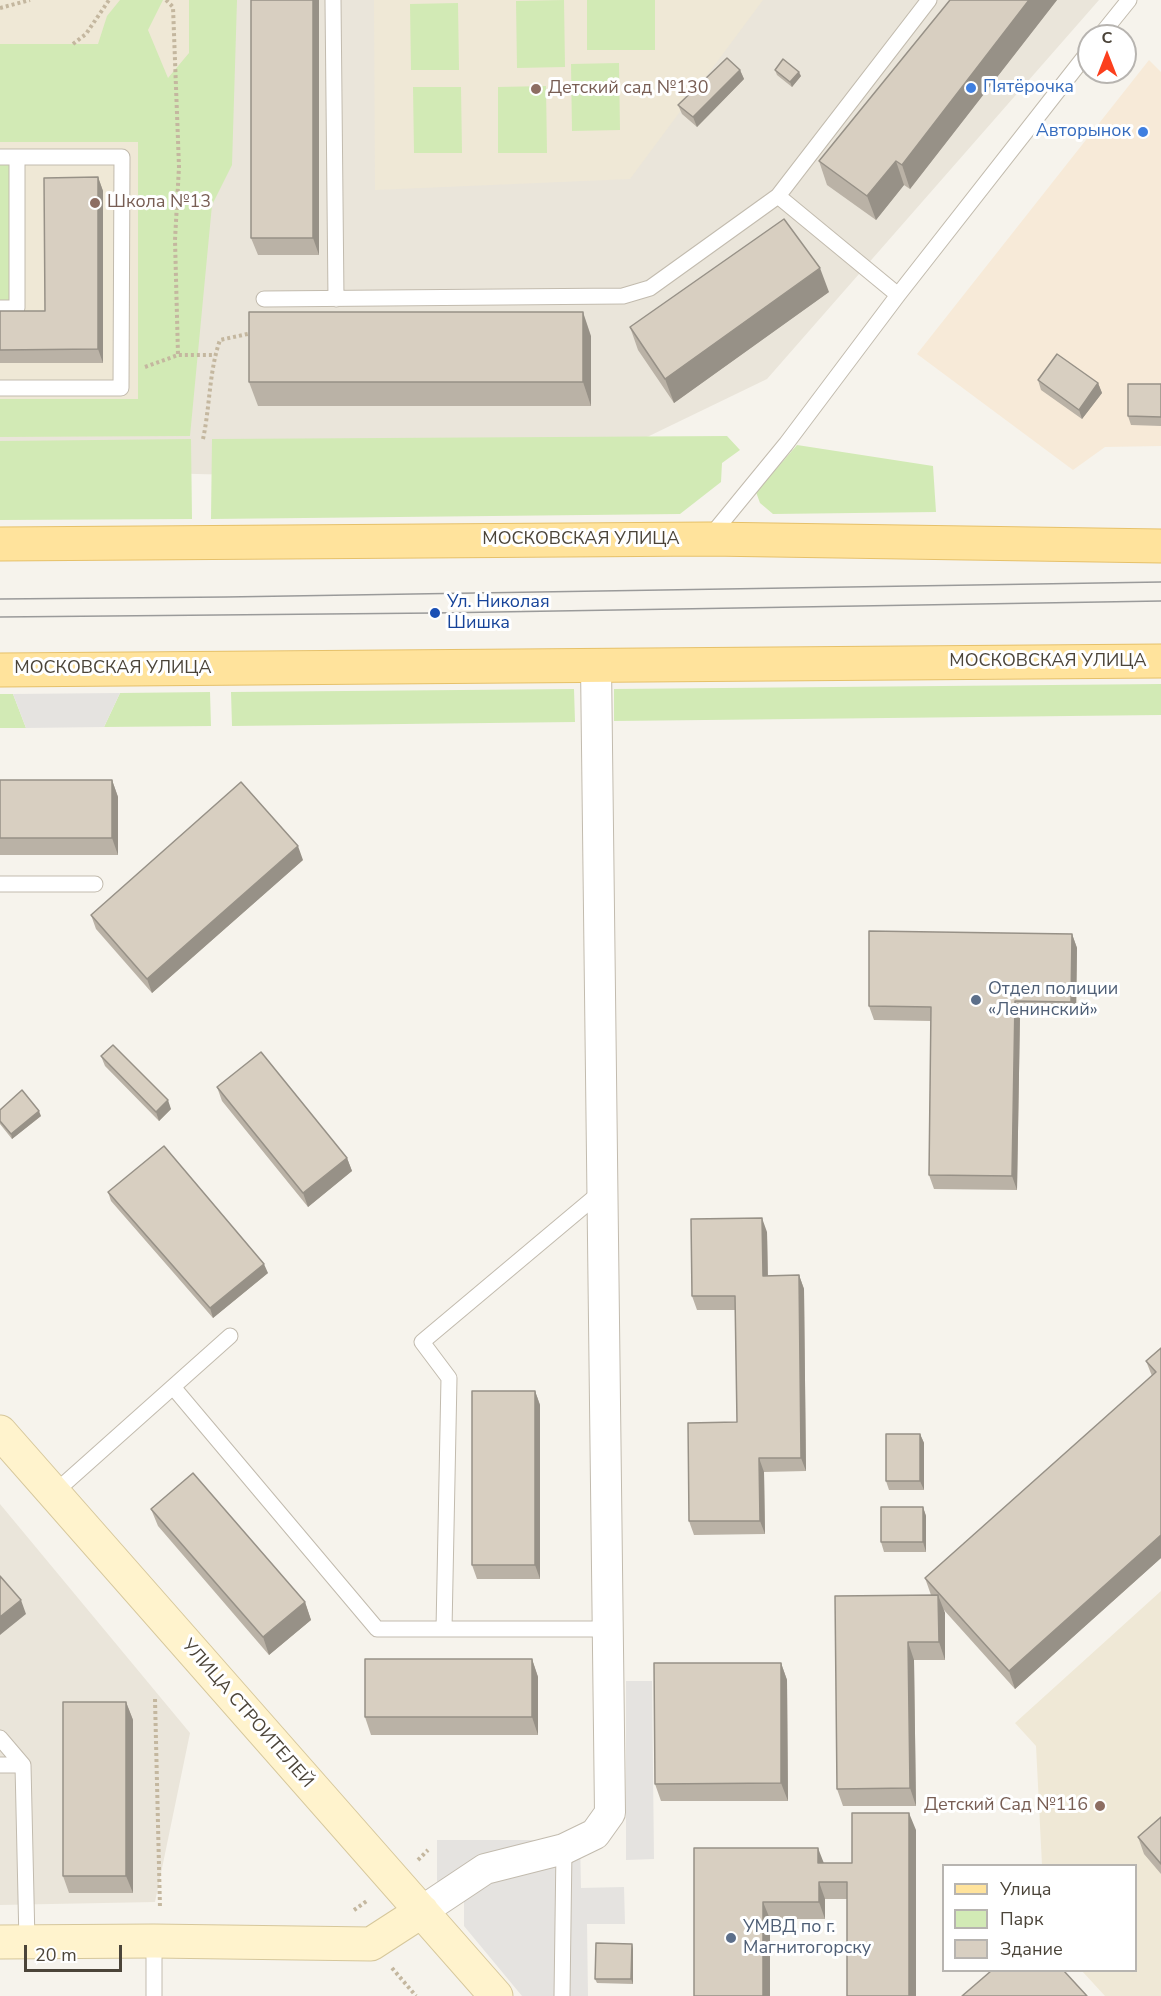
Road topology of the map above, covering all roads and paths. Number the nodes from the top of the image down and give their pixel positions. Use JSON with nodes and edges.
{"nodes":[{"id":1,"x":30,"y":0,"type":"edge"},
{"id":2,"x":109,"y":0,"type":"edge"},
{"id":3,"x":166,"y":0,"type":"edge"},
{"id":4,"x":333,"y":0,"type":"edge"},
{"id":5,"x":929,"y":0,"type":"edge"},
{"id":6,"x":1128,"y":0,"type":"edge"},
{"id":7,"x":0,"y":8,"type":"edge"},
{"id":8,"x":1109,"y":24,"type":"edge"},
{"id":9,"x":73,"y":44,"type":"dead end"},
{"id":10,"x":1077,"y":66,"type":"edge"},
{"id":11,"x":0,"y":157,"type":"edge"},
{"id":12,"x":17,"y":157,"type":"junction"},
{"id":13,"x":778,"y":196,"type":"junction"},
{"id":14,"x":898,"y":295,"type":"junction"},
{"id":15,"x":264,"y":299,"type":"dead end"},
{"id":16,"x":336,"y":299,"type":"junction"},
{"id":17,"x":0,"y":308,"type":"edge"},
{"id":18,"x":256,"y":333,"type":"edge"},
{"id":19,"x":178,"y":355,"type":"junction"},
{"id":20,"x":214,"y":355,"type":"junction"},
{"id":21,"x":121,"y":369,"type":"junction"},
{"id":22,"x":0,"y":388,"type":"edge"},
{"id":23,"x":203,"y":440,"type":"dead end"},
{"id":24,"x":709,"y":539,"type":"junction"},
{"id":25,"x":0,"y":544,"type":"edge"},
{"id":26,"x":1161,"y":546,"type":"edge"},
{"id":27,"x":1161,"y":661,"type":"edge"},
{"id":28,"x":596,"y":665,"type":"junction"},
{"id":29,"x":0,"y":670,"type":"edge"},
{"id":30,"x":0,"y":884,"type":"edge"},
{"id":31,"x":95,"y":884,"type":"dead end"},
{"id":32,"x":602,"y":1191,"type":"junction"},
{"id":33,"x":230,"y":1336,"type":"dead end"},
{"id":34,"x":173,"y":1387,"type":"junction"},
{"id":35,"x":0,"y":1432,"type":"edge"},
{"id":36,"x":54,"y":1493,"type":"junction"},
{"id":37,"x":444,"y":1629,"type":"junction"},
{"id":38,"x":607,"y":1629,"type":"junction"},
{"id":39,"x":155,"y":1699,"type":"dead end"},
{"id":40,"x":0,"y":1738,"type":"edge"},
{"id":41,"x":0,"y":1765,"type":"edge"},
{"id":42,"x":23,"y":1765,"type":"junction"},
{"id":43,"x":564,"y":1849,"type":"junction"},
{"id":44,"x":422,"y":1911,"type":"junction"},
{"id":45,"x":157,"y":1930,"type":"junction"},
{"id":46,"x":14,"y":1942,"type":"edge"},
{"id":47,"x":154,"y":1996,"type":"edge"},
{"id":48,"x":496,"y":1996,"type":"edge"},
{"id":49,"x":562,"y":1996,"type":"edge"}],
"edges":[{"from":1,"to":7,"type":"path"},
{"from":2,"to":9,"type":"path"},
{"from":3,"to":19,"type":"path"},
{"from":4,"to":16,"type":"lane"},
{"from":5,"to":13,"type":"lane"},
{"from":6,"to":8,"type":"lane"},
{"from":10,"to":14,"type":"lane"},
{"from":11,"to":12,"type":"lane"},
{"from":12,"to":17,"type":"lane"},
{"from":12,"to":21,"type":"lane"},
{"from":13,"to":14,"type":"lane"},
{"from":13,"to":16,"type":"lane"},
{"from":14,"to":24,"type":"lane"},
{"from":15,"to":16,"type":"lane"},
{"from":18,"to":20,"type":"path"},
{"from":19,"to":20,"type":"path"},
{"from":19,"to":21,"type":"path"},
{"from":20,"to":23,"type":"path"},
{"from":21,"to":22,"type":"lane"},
{"from":24,"to":25,"type":"main road","name":"МОСКОВСКАЯ УЛИЦА"},
{"from":24,"to":26,"type":"main road","name":"МОСКОВСКАЯ УЛИЦА"},
{"from":27,"to":28,"type":"main road","name":"МОСКОВСКАЯ УЛИЦА"},
{"from":28,"to":29,"type":"main road","name":"МОСКОВСКАЯ УЛИЦА"},
{"from":28,"to":32,"type":"street"},
{"from":30,"to":31,"type":"lane"},
{"from":32,"to":37,"type":"lane"},
{"from":32,"to":38,"type":"street"},
{"from":33,"to":34,"type":"lane"},
{"from":34,"to":36,"type":"lane"},
{"from":34,"to":37,"type":"lane"},
{"from":35,"to":36,"type":"street","name":"УЛИЦА СТРОИТЕЛЕЙ"},
{"from":36,"to":44,"type":"street","name":"УЛИЦА СТРОИТЕЛЕЙ"},
{"from":37,"to":38,"type":"lane"},
{"from":38,"to":43,"type":"street"},
{"from":39,"to":45,"type":"path"},
{"from":40,"to":42,"type":"lane"},
{"from":41,"to":42,"type":"lane"},
{"from":42,"to":46,"type":"lane"},
{"from":43,"to":44,"type":"street"},
{"from":43,"to":49,"type":"lane"},
{"from":44,"to":45,"type":"street"},
{"from":44,"to":48,"type":"street","name":"УЛИЦА СТРОИТЕЛЕЙ"},
{"from":45,"to":46,"type":"street"},
{"from":45,"to":47,"type":"lane"}]}
